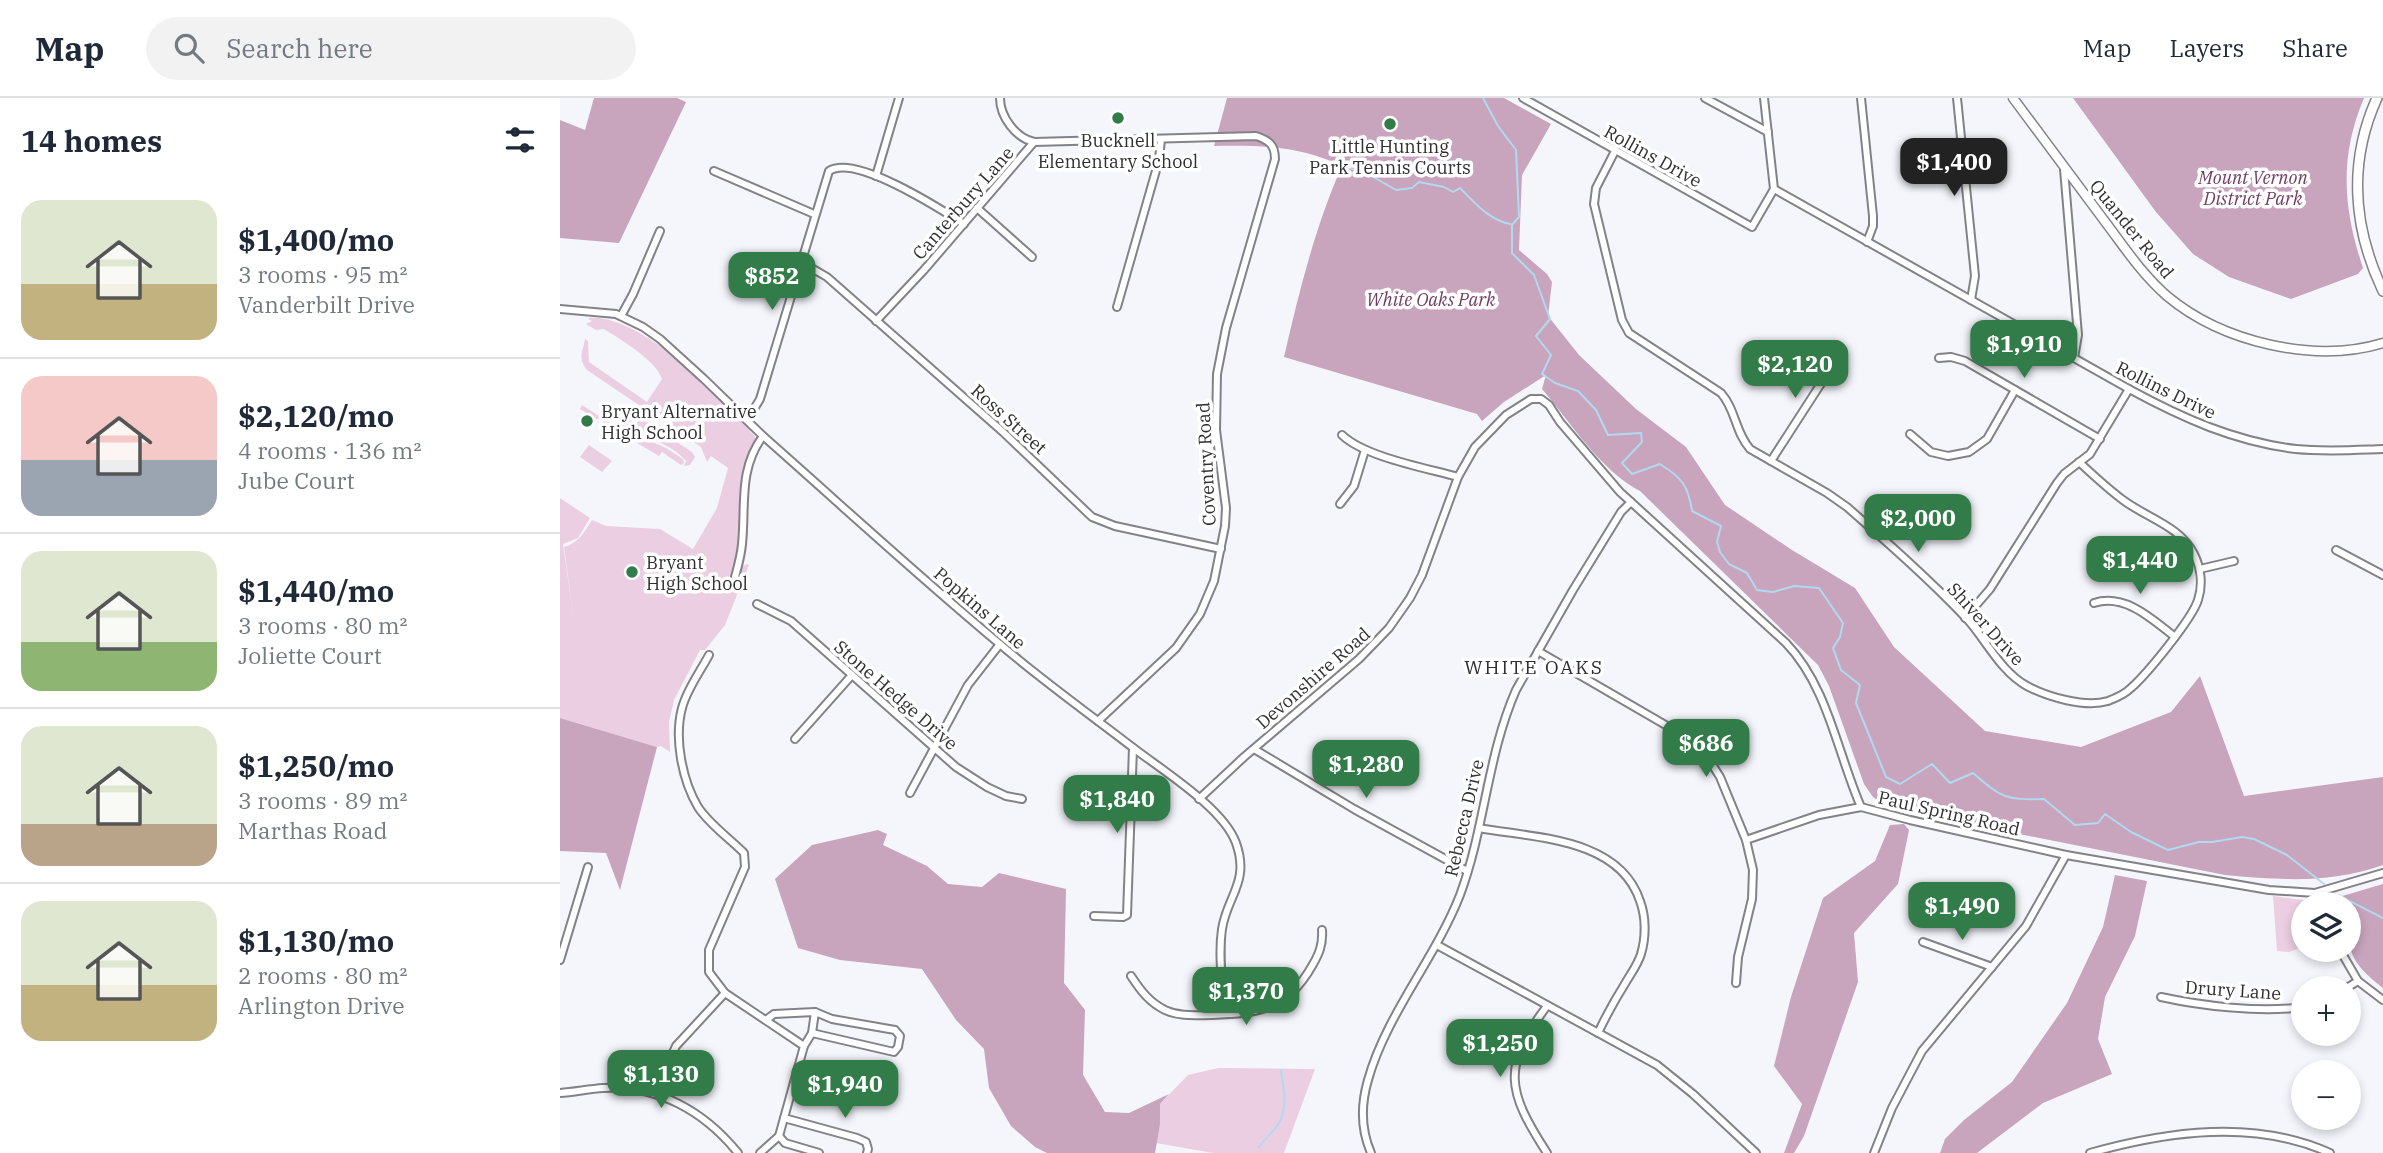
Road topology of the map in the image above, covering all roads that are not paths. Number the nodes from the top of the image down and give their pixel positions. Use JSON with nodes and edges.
{"nodes":[{"id":1,"x":899,"y":98,"type":"edge"},
{"id":2,"x":1000,"y":98,"type":"edge"},
{"id":3,"x":1523,"y":98,"type":"edge"},
{"id":4,"x":1705,"y":98,"type":"edge"},
{"id":5,"x":1764,"y":98,"type":"edge"},
{"id":6,"x":1861,"y":98,"type":"edge"},
{"id":7,"x":1957,"y":98,"type":"edge"},
{"id":8,"x":2013,"y":98,"type":"edge"},
{"id":9,"x":2376,"y":98,"type":"edge"},
{"id":10,"x":1768,"y":132,"type":"junction"},
{"id":11,"x":1256,"y":136,"type":"joint"},
{"id":12,"x":1161,"y":139,"type":"junction"},
{"id":13,"x":1034,"y":142,"type":"junction"},
{"id":14,"x":1615,"y":151,"type":"junction"},
{"id":15,"x":2064,"y":169,"type":"junction"},
{"id":16,"x":714,"y":171,"type":"dead end"},
{"id":17,"x":876,"y":176,"type":"junction"},
{"id":18,"x":1774,"y":189,"type":"junction"},
{"id":19,"x":977,"y":208,"type":"junction"},
{"id":20,"x":814,"y":214,"type":"junction"},
{"id":21,"x":964,"y":223,"type":"junction"},
{"id":22,"x":660,"y":231,"type":"dead end"},
{"id":23,"x":1867,"y":242,"type":"junction"},
{"id":24,"x":1032,"y":257,"type":"dead end"},
{"id":25,"x":801,"y":262,"type":"junction"},
{"id":26,"x":2383,"y":291,"type":"edge"},
{"id":27,"x":1971,"y":300,"type":"junction"},
{"id":28,"x":1117,"y":307,"type":"dead end"},
{"id":29,"x":560,"y":309,"type":"edge"},
{"id":30,"x":621,"y":316,"type":"junction"},
{"id":31,"x":876,"y":321,"type":"junction"},
{"id":32,"x":2383,"y":343,"type":"edge"},
{"id":33,"x":1837,"y":345,"type":"dead end"},
{"id":34,"x":1939,"y":358,"type":"dead end"},
{"id":35,"x":2074,"y":358,"type":"junction"},
{"id":36,"x":2129,"y":389,"type":"junction"},
{"id":37,"x":2015,"y":390,"type":"junction"},
{"id":38,"x":1541,"y":399,"type":"joint"},
{"id":39,"x":748,"y":419,"type":"junction"},
{"id":40,"x":1910,"y":434,"type":"dead end"},
{"id":41,"x":1342,"y":435,"type":"dead end"},
{"id":42,"x":763,"y":436,"type":"junction"},
{"id":43,"x":2100,"y":439,"type":"junction"},
{"id":44,"x":2383,"y":449,"type":"edge"},
{"id":45,"x":1365,"y":450,"type":"junction"},
{"id":46,"x":1772,"y":461,"type":"junction"},
{"id":47,"x":2079,"y":462,"type":"junction"},
{"id":48,"x":1458,"y":477,"type":"junction"},
{"id":49,"x":1631,"y":502,"type":"junction"},
{"id":50,"x":1340,"y":504,"type":"dead end"},
{"id":51,"x":1221,"y":549,"type":"junction"},
{"id":52,"x":2336,"y":550,"type":"dead end"},
{"id":53,"x":2234,"y":561,"type":"dead end"},
{"id":54,"x":2200,"y":569,"type":"junction"},
{"id":55,"x":2383,"y":575,"type":"edge"},
{"id":56,"x":735,"y":577,"type":"dead end"},
{"id":57,"x":2094,"y":603,"type":"dead end"},
{"id":58,"x":757,"y":604,"type":"dead end"},
{"id":59,"x":1965,"y":618,"type":"junction"},
{"id":60,"x":2175,"y":637,"type":"junction"},
{"id":61,"x":1000,"y":644,"type":"junction"},
{"id":62,"x":1538,"y":651,"type":"junction"},
{"id":63,"x":709,"y":655,"type":"dead end"},
{"id":64,"x":852,"y":675,"type":"junction"},
{"id":65,"x":1098,"y":721,"type":"junction"},
{"id":66,"x":795,"y":739,"type":"dead end"},
{"id":67,"x":1133,"y":748,"type":"junction"},
{"id":68,"x":1254,"y":748,"type":"junction"},
{"id":69,"x":935,"y":749,"type":"junction"},
{"id":70,"x":910,"y":793,"type":"dead end"},
{"id":71,"x":1021,"y":799,"type":"dead end"},
{"id":72,"x":1199,"y":799,"type":"junction"},
{"id":73,"x":1861,"y":807,"type":"junction"},
{"id":74,"x":1479,"y":828,"type":"junction"},
{"id":75,"x":1746,"y":840,"type":"junction"},
{"id":76,"x":2066,"y":855,"type":"junction"},
{"id":77,"x":588,"y":867,"type":"dead end"},
{"id":78,"x":1467,"y":871,"type":"junction"},
{"id":79,"x":2383,"y":873,"type":"edge"},
{"id":80,"x":2300,"y":892,"type":"edge"},
{"id":81,"x":2318,"y":892,"type":"edge"},
{"id":82,"x":1094,"y":916,"type":"dead end"},
{"id":83,"x":1322,"y":930,"type":"dead end"},
{"id":84,"x":563,"y":940,"type":"edge"},
{"id":85,"x":1923,"y":942,"type":"dead end"},
{"id":86,"x":1437,"y":944,"type":"junction"},
{"id":87,"x":560,"y":960,"type":"edge"},
{"id":88,"x":1992,"y":967,"type":"junction"},
{"id":89,"x":1131,"y":976,"type":"dead end"},
{"id":90,"x":1737,"y":983,"type":"dead end"},
{"id":91,"x":2361,"y":983,"type":"edge"},
{"id":92,"x":725,"y":993,"type":"junction"},
{"id":93,"x":2161,"y":997,"type":"dead end"},
{"id":94,"x":2383,"y":1000,"type":"edge"},
{"id":95,"x":1547,"y":1006,"type":"junction"},
{"id":96,"x":2291,"y":1007,"type":"edge"},
{"id":97,"x":815,"y":1012,"type":"junction"},
{"id":98,"x":1224,"y":1014,"type":"junction"},
{"id":99,"x":766,"y":1020,"type":"junction"},
{"id":100,"x":1598,"y":1033,"type":"junction"},
{"id":101,"x":812,"y":1034,"type":"junction"},
{"id":102,"x":804,"y":1046,"type":"junction"},
{"id":103,"x":561,"y":1093,"type":"edge"},
{"id":104,"x":658,"y":1095,"type":"junction"},
{"id":105,"x":784,"y":1118,"type":"junction"},
{"id":106,"x":779,"y":1136,"type":"junction"},
{"id":107,"x":738,"y":1153,"type":"edge"},
{"id":108,"x":760,"y":1153,"type":"edge"},
{"id":109,"x":819,"y":1153,"type":"edge"},
{"id":110,"x":867,"y":1153,"type":"edge"},
{"id":111,"x":1371,"y":1153,"type":"edge"},
{"id":112,"x":1546,"y":1153,"type":"edge"},
{"id":113,"x":1756,"y":1153,"type":"edge"},
{"id":114,"x":1874,"y":1153,"type":"edge"},
{"id":115,"x":2090,"y":1153,"type":"edge"},
{"id":116,"x":2330,"y":1153,"type":"edge"}],
"edges":[{"from":1,"to":17,"type":"street"},
{"from":2,"to":13,"type":"street"},
{"from":3,"to":14,"type":"street","name":"Rollins Drive"},
{"from":4,"to":10,"type":"street"},
{"from":5,"to":10,"type":"street"},
{"from":6,"to":23,"type":"street"},
{"from":7,"to":27,"type":"street"},
{"from":8,"to":15,"type":"street","name":"Quander Road"},
{"from":9,"to":26,"type":"main road"},
{"from":10,"to":18,"type":"street"},
{"from":11,"to":12,"type":"street","name":"Canterbury Lane"},
{"from":11,"to":51,"type":"street","name":"Coventry Road"},
{"from":12,"to":13,"type":"street","name":"Canterbury Lane"},
{"from":12,"to":28,"type":"street"},
{"from":13,"to":19,"type":"street","name":"Canterbury Lane"},
{"from":14,"to":18,"type":"street","name":"Rollins Drive"},
{"from":14,"to":46,"type":"street","name":"Shiver Drive"},
{"from":15,"to":32,"type":"street","name":"Quander Road"},
{"from":15,"to":35,"type":"street"},
{"from":16,"to":20,"type":"street"},
{"from":17,"to":20,"type":"street"},
{"from":17,"to":21,"type":"street"},
{"from":18,"to":23,"type":"street","name":"Rollins Drive"},
{"from":19,"to":21,"type":"street","name":"Canterbury Lane"},
{"from":19,"to":24,"type":"street"},
{"from":20,"to":25,"type":"street"},
{"from":21,"to":31,"type":"street","name":"Canterbury Lane"},
{"from":22,"to":30,"type":"street"},
{"from":23,"to":27,"type":"street","name":"Rollins Drive"},
{"from":25,"to":31,"type":"street","name":"Ross Street"},
{"from":25,"to":39,"type":"street"},
{"from":27,"to":35,"type":"street","name":"Rollins Drive"},
{"from":29,"to":30,"type":"street","name":"Popkins Lane"},
{"from":30,"to":39,"type":"street","name":"Popkins Lane"},
{"from":31,"to":51,"type":"street","name":"Ross Street"},
{"from":33,"to":46,"type":"street"},
{"from":34,"to":37,"type":"street"},
{"from":35,"to":36,"type":"street","name":"Rollins Drive"},
{"from":36,"to":43,"type":"street"},
{"from":36,"to":44,"type":"street","name":"Rollins Drive"},
{"from":37,"to":40,"type":"street"},
{"from":37,"to":43,"type":"street"},
{"from":38,"to":48,"type":"street","name":"Devonshire Road"},
{"from":38,"to":49,"type":"street","name":"Paul Spring Road"},
{"from":39,"to":42,"type":"street","name":"Popkins Lane"},
{"from":41,"to":45,"type":"street"},
{"from":42,"to":56,"type":"street"},
{"from":42,"to":61,"type":"street","name":"Popkins Lane"},
{"from":43,"to":47,"type":"street"},
{"from":45,"to":48,"type":"street"},
{"from":45,"to":50,"type":"street"},
{"from":46,"to":59,"type":"street","name":"Shiver Drive"},
{"from":47,"to":54,"type":"street"},
{"from":47,"to":59,"type":"street"},
{"from":48,"to":68,"type":"street","name":"Devonshire Road"},
{"from":49,"to":62,"type":"street","name":"Rebecca Drive"},
{"from":49,"to":73,"type":"street","name":"Paul Spring Road"},
{"from":51,"to":65,"type":"street","name":"Coventry Road"},
{"from":52,"to":55,"type":"street"},
{"from":53,"to":54,"type":"street"},
{"from":54,"to":60,"type":"street","name":"Shiver Drive"},
{"from":57,"to":60,"type":"street"},
{"from":58,"to":64,"type":"street","name":"Stone Hedge Drive"},
{"from":59,"to":60,"type":"street","name":"Shiver Drive"},
{"from":61,"to":65,"type":"street","name":"Popkins Lane"},
{"from":61,"to":69,"type":"street"},
{"from":62,"to":74,"type":"street","name":"Rebecca Drive"},
{"from":62,"to":75,"type":"street"},
{"from":63,"to":92,"type":"street"},
{"from":64,"to":66,"type":"street"},
{"from":64,"to":69,"type":"street","name":"Stone Hedge Drive"},
{"from":65,"to":67,"type":"street","name":"Popkins Lane"},
{"from":67,"to":72,"type":"street","name":"Popkins Lane"},
{"from":67,"to":82,"type":"street"},
{"from":68,"to":72,"type":"street","name":"Devonshire Road"},
{"from":68,"to":78,"type":"street"},
{"from":69,"to":70,"type":"street"},
{"from":69,"to":71,"type":"street","name":"Stone Hedge Drive"},
{"from":72,"to":98,"type":"street","name":"Popkins Lane"},
{"from":73,"to":75,"type":"street"},
{"from":73,"to":76,"type":"street","name":"Paul Spring Road"},
{"from":74,"to":78,"type":"street","name":"Rebecca Drive"},
{"from":74,"to":100,"type":"street"},
{"from":75,"to":90,"type":"street"},
{"from":76,"to":80,"type":"street","name":"Paul Spring Road"},
{"from":76,"to":88,"type":"street"},
{"from":77,"to":84,"type":"street"},
{"from":78,"to":86,"type":"street","name":"Rebecca Drive"},
{"from":79,"to":81,"type":"street","name":"Paul Spring Road"},
{"from":83,"to":98,"type":"street"},
{"from":84,"to":87,"type":"street"},
{"from":85,"to":88,"type":"street"},
{"from":86,"to":95,"type":"street"},
{"from":86,"to":111,"type":"street","name":"Rebecca Drive"},
{"from":88,"to":114,"type":"street"},
{"from":89,"to":98,"type":"street"},
{"from":91,"to":94,"type":"street"},
{"from":92,"to":99,"type":"street"},
{"from":92,"to":104,"type":"street"},
{"from":93,"to":96,"type":"street","name":"Drury Lane"},
{"from":95,"to":100,"type":"street"},
{"from":95,"to":112,"type":"street"},
{"from":97,"to":99,"type":"street"},
{"from":97,"to":101,"type":"street"},
{"from":97,"to":101,"type":"street"},
{"from":99,"to":102,"type":"street"},
{"from":100,"to":113,"type":"street"},
{"from":101,"to":102,"type":"street"},
{"from":102,"to":105,"type":"street"},
{"from":103,"to":104,"type":"street"},
{"from":104,"to":107,"type":"street"},
{"from":105,"to":106,"type":"street"},
{"from":105,"to":110,"type":"street"},
{"from":106,"to":108,"type":"street"},
{"from":106,"to":109,"type":"street"},
{"from":115,"to":116,"type":"street"}]}
